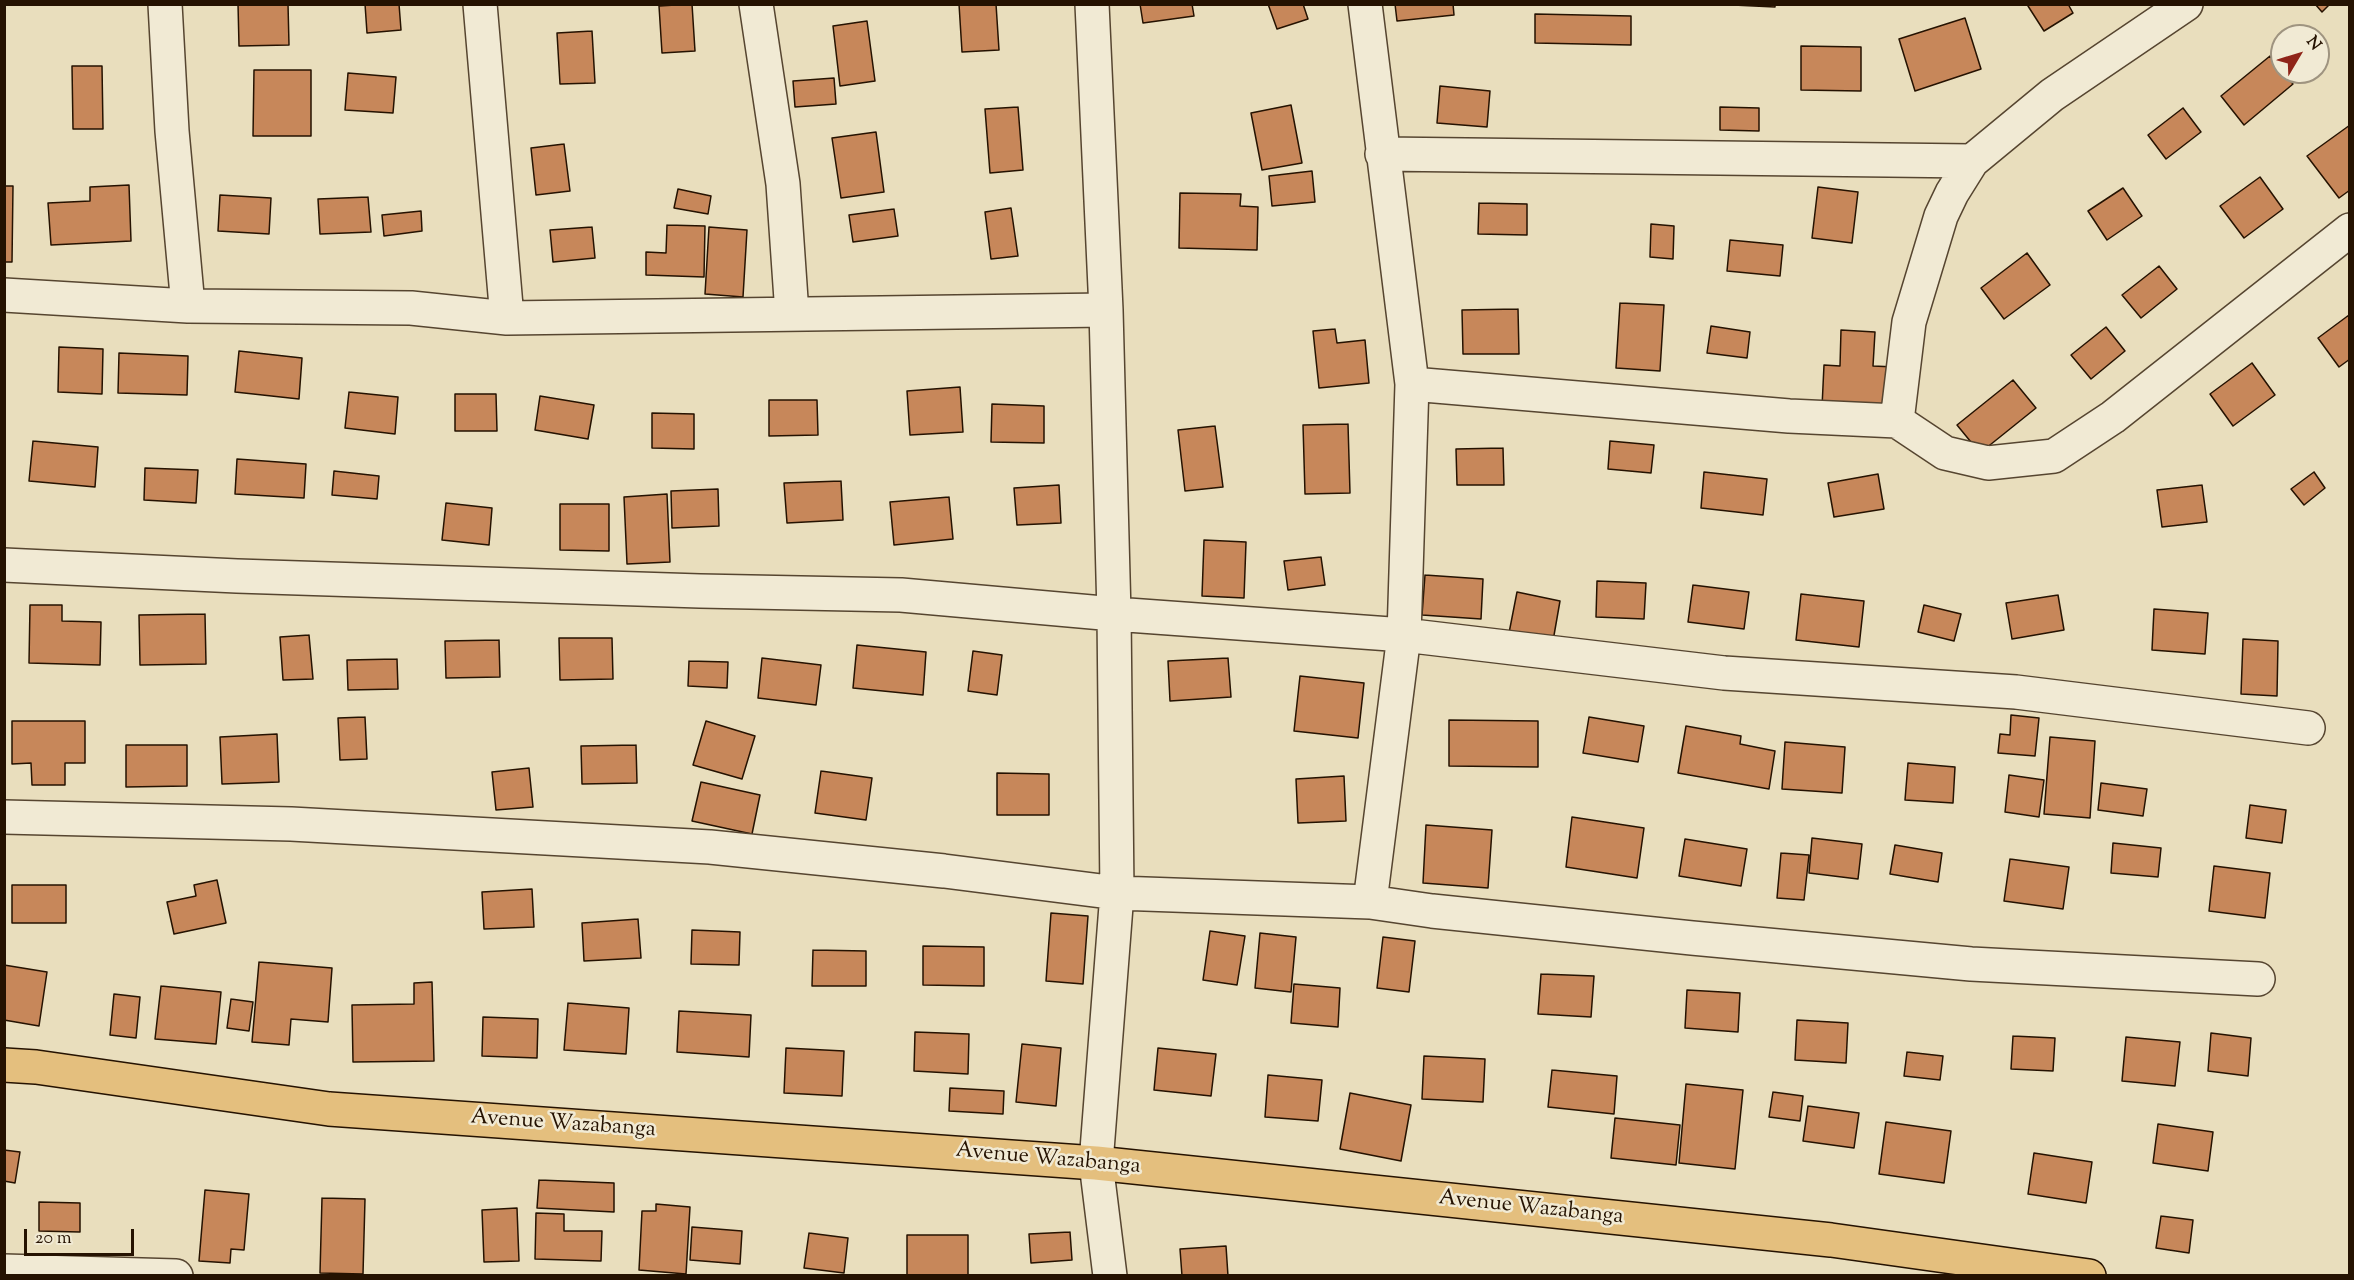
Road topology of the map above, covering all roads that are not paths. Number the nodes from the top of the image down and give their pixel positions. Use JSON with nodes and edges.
{"nodes":[{"id":1,"x":165,"y":4,"type":"edge"},
{"id":2,"x":480,"y":4,"type":"edge"},
{"id":3,"x":756,"y":4,"type":"edge"},
{"id":4,"x":1092,"y":4,"type":"edge"},
{"id":5,"x":1365,"y":4,"type":"edge"},
{"id":6,"x":2186,"y":4,"type":"edge"},
{"id":7,"x":1382,"y":154,"type":"junction"},
{"id":8,"x":1972,"y":161,"type":"junction"},
{"id":9,"x":2349,"y":230,"type":"edge"},
{"id":10,"x":4,"y":295,"type":"edge"},
{"id":11,"x":188,"y":306,"type":"junction"},
{"id":12,"x":1106,"y":310,"type":"junction"},
{"id":13,"x":792,"y":314,"type":"junction"},
{"id":14,"x":507,"y":318,"type":"junction"},
{"id":15,"x":1412,"y":384,"type":"junction"},
{"id":16,"x":1897,"y":421,"type":"junction"},
{"id":17,"x":4,"y":565,"type":"edge"},
{"id":18,"x":1114,"y":614,"type":"junction"},
{"id":19,"x":1404,"y":636,"type":"junction"},
{"id":20,"x":2308,"y":728,"type":"dead end"},
{"id":21,"x":4,"y":817,"type":"edge"},
{"id":22,"x":1117,"y":893,"type":"junction"},
{"id":23,"x":1370,"y":902,"type":"junction"},
{"id":24,"x":2258,"y":979,"type":"dead end"},
{"id":25,"x":4,"y":1065,"type":"edge"},
{"id":26,"x":1096,"y":1163,"type":"junction"},
{"id":27,"x":11,"y":1273,"type":"edge"},
{"id":28,"x":176,"y":1275,"type":"edge"},
{"id":29,"x":1110,"y":1275,"type":"edge"},
{"id":30,"x":2089,"y":1275,"type":"edge"}],
"edges":[{"from":1,"to":11,"type":"street"},
{"from":2,"to":14,"type":"street"},
{"from":3,"to":13,"type":"street"},
{"from":4,"to":12,"type":"street"},
{"from":5,"to":7,"type":"street"},
{"from":6,"to":8,"type":"street"},
{"from":7,"to":8,"type":"street"},
{"from":7,"to":15,"type":"street"},
{"from":8,"to":16,"type":"street"},
{"from":9,"to":16,"type":"street"},
{"from":10,"to":11,"type":"street"},
{"from":11,"to":14,"type":"street"},
{"from":12,"to":13,"type":"street"},
{"from":12,"to":18,"type":"street"},
{"from":13,"to":14,"type":"street"},
{"from":15,"to":16,"type":"street"},
{"from":15,"to":19,"type":"street"},
{"from":17,"to":18,"type":"street"},
{"from":18,"to":19,"type":"street"},
{"from":18,"to":22,"type":"street"},
{"from":19,"to":20,"type":"street"},
{"from":19,"to":23,"type":"street"},
{"from":21,"to":22,"type":"street"},
{"from":22,"to":23,"type":"street"},
{"from":22,"to":26,"type":"street"},
{"from":23,"to":24,"type":"street"},
{"from":25,"to":26,"type":"main road","name":"Avenue Wazabanga"},
{"from":26,"to":29,"type":"street"},
{"from":26,"to":30,"type":"main road","name":"Avenue Wazabanga"},
{"from":27,"to":28,"type":"street"}]}
